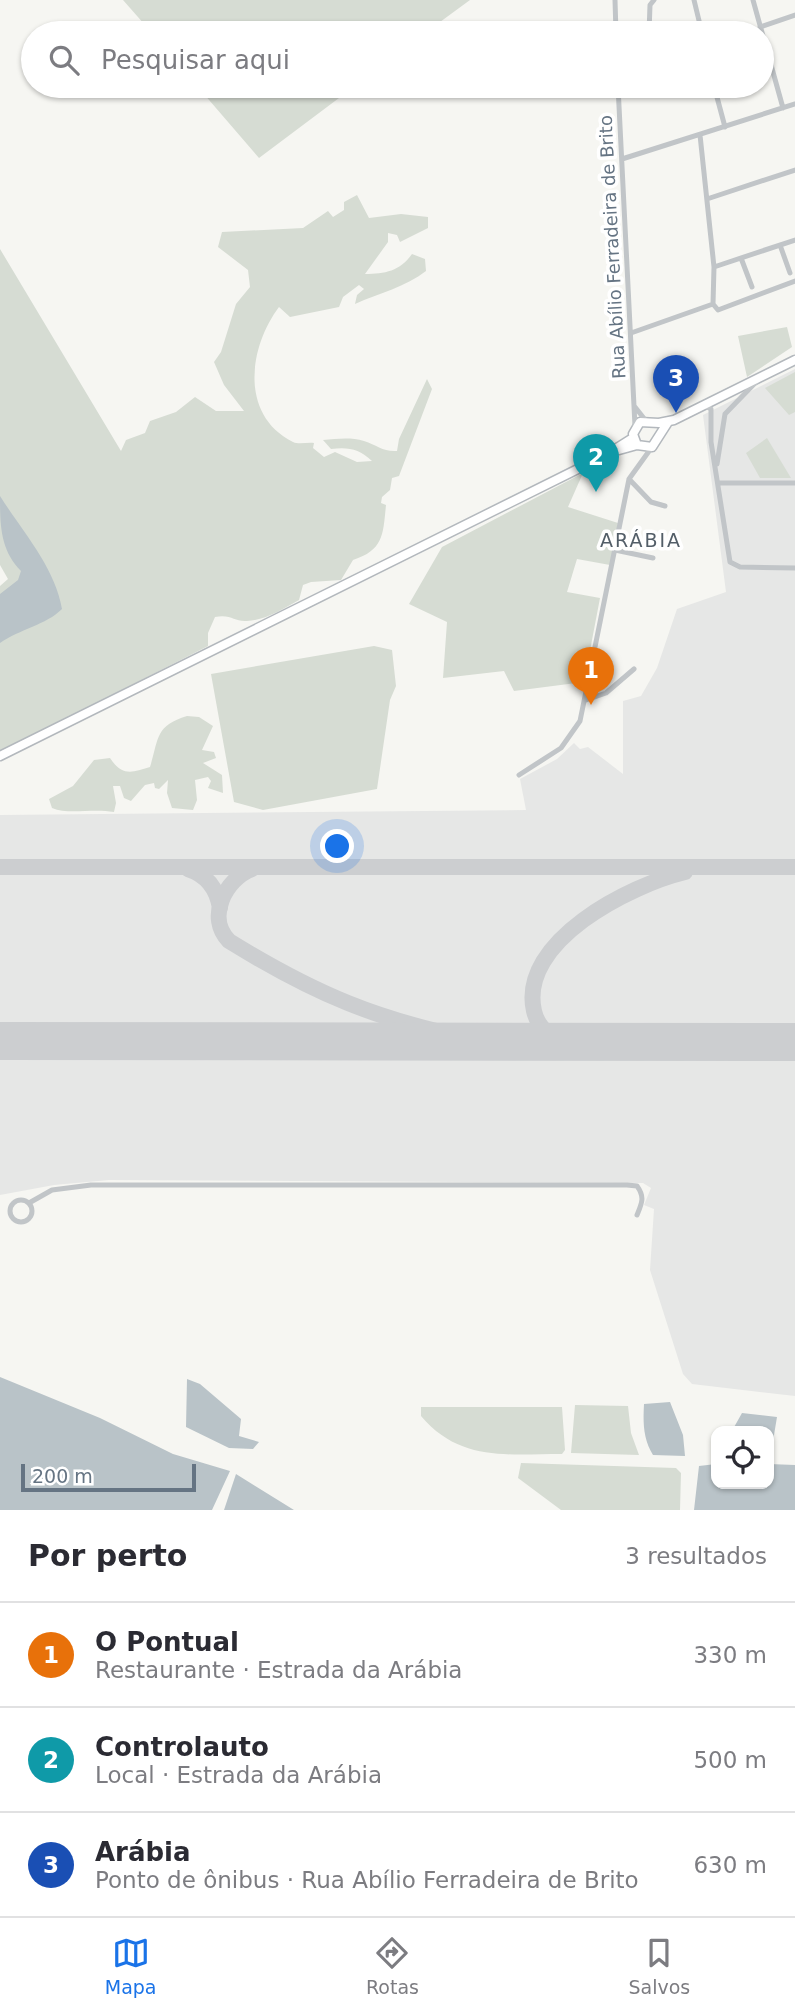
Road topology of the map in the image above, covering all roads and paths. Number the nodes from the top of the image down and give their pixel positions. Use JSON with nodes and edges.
{"nodes":[{"id":1,"x":615,"y":0,"type":"edge"},
{"id":2,"x":654,"y":0,"type":"edge"},
{"id":3,"x":694,"y":0,"type":"edge"},
{"id":4,"x":753,"y":0,"type":"edge"},
{"id":5,"x":795,"y":15,"type":"edge"},
{"id":6,"x":615,"y":21,"type":"edge"},
{"id":7,"x":649,"y":21,"type":"edge"},
{"id":8,"x":699,"y":21,"type":"edge"},
{"id":9,"x":758,"y":21,"type":"edge"},
{"id":10,"x":774,"y":22,"type":"edge"},
{"id":11,"x":774,"y":76,"type":"edge"},
{"id":12,"x":619,"y":98,"type":"edge"},
{"id":13,"x":718,"y":98,"type":"edge"},
{"id":14,"x":795,"y":104,"type":"edge"},
{"id":15,"x":783,"y":108,"type":"junction"},
{"id":16,"x":725,"y":127,"type":"junction"},
{"id":17,"x":700,"y":135,"type":"junction"},
{"id":18,"x":622,"y":159,"type":"junction"},
{"id":19,"x":795,"y":170,"type":"edge"},
{"id":20,"x":707,"y":199,"type":"junction"},
{"id":21,"x":795,"y":240,"type":"edge"},
{"id":22,"x":780,"y":245,"type":"junction"},
{"id":23,"x":741,"y":258,"type":"junction"},
{"id":24,"x":714,"y":267,"type":"junction"},
{"id":25,"x":790,"y":273,"type":"dead end"},
{"id":26,"x":795,"y":281,"type":"edge"},
{"id":27,"x":752,"y":287,"type":"dead end"},
{"id":28,"x":713,"y":304,"type":"junction"},
{"id":29,"x":631,"y":333,"type":"junction"},
{"id":30,"x":795,"y":360,"type":"edge"},
{"id":31,"x":761,"y":377,"type":"junction"},
{"id":32,"x":704,"y":405,"type":"junction"},
{"id":33,"x":635,"y":407,"type":"junction"},
{"id":34,"x":649,"y":421,"type":"junction"},
{"id":35,"x":668,"y":422,"type":"junction"},
{"id":36,"x":635,"y":426,"type":"junction"},
{"id":37,"x":660,"y":436,"type":"junction"},
{"id":38,"x":637,"y":443,"type":"junction"},
{"id":39,"x":652,"y":447,"type":"junction"},
{"id":40,"x":638,"y":462,"type":"junction"},
{"id":41,"x":717,"y":474,"type":"junction"},
{"id":42,"x":629,"y":479,"type":"junction"},
{"id":43,"x":718,"y":483,"type":"junction"},
{"id":44,"x":795,"y":483,"type":"edge"},
{"id":45,"x":665,"y":506,"type":"dead end"},
{"id":46,"x":615,"y":550,"type":"junction"},
{"id":47,"x":653,"y":558,"type":"dead end"},
{"id":48,"x":795,"y":568,"type":"edge"},
{"id":49,"x":634,"y":669,"type":"dead end"},
{"id":50,"x":586,"y":701,"type":"junction"},
{"id":51,"x":0,"y":756,"type":"edge"},
{"id":52,"x":519,"y":775,"type":"dead end"},
{"id":53,"x":29,"y":1203,"type":"junction"},
{"id":54,"x":0,"y":1209,"type":"edge"},
{"id":55,"x":10,"y":1210,"type":"junction"},
{"id":56,"x":637,"y":1215,"type":"dead end"}],
"edges":[{"from":1,"to":6,"type":"street"},
{"from":2,"to":7,"type":"street"},
{"from":3,"to":8,"type":"street"},
{"from":4,"to":9,"type":"street"},
{"from":5,"to":10,"type":"street"},
{"from":11,"to":15,"type":"street"},
{"from":12,"to":18,"type":"street","name":"Rua Abílio Ferradeira de Brito"},
{"from":13,"to":16,"type":"street"},
{"from":14,"to":15,"type":"street"},
{"from":15,"to":16,"type":"street"},
{"from":16,"to":17,"type":"street"},
{"from":17,"to":18,"type":"street"},
{"from":17,"to":20,"type":"street"},
{"from":18,"to":29,"type":"street","name":"Rua Abílio Ferradeira de Brito"},
{"from":19,"to":20,"type":"street"},
{"from":20,"to":24,"type":"street"},
{"from":21,"to":22,"type":"street"},
{"from":22,"to":23,"type":"street"},
{"from":22,"to":25,"type":"street"},
{"from":23,"to":24,"type":"street"},
{"from":23,"to":27,"type":"street"},
{"from":24,"to":28,"type":"street"},
{"from":26,"to":28,"type":"street"},
{"from":28,"to":29,"type":"street"},
{"from":29,"to":33,"type":"street","name":"Rua Abílio Ferradeira de Brito"},
{"from":30,"to":31,"type":"street"},
{"from":31,"to":32,"type":"street"},
{"from":31,"to":41,"type":"street"},
{"from":32,"to":35,"type":"street"},
{"from":32,"to":41,"type":"street"},
{"from":33,"to":34,"type":"street"},
{"from":33,"to":36,"type":"street","name":"Rua Abílio Ferradeira de Brito"},
{"from":34,"to":35,"type":"street"},
{"from":34,"to":36,"type":"street"},
{"from":34,"to":37,"type":"street"},
{"from":35,"to":37,"type":"street"},
{"from":36,"to":38,"type":"street"},
{"from":37,"to":39,"type":"street"},
{"from":38,"to":39,"type":"street"},
{"from":38,"to":40,"type":"street"},
{"from":38,"to":51,"type":"street"},
{"from":39,"to":40,"type":"street"},
{"from":40,"to":42,"type":"street"},
{"from":41,"to":43,"type":"street"},
{"from":42,"to":45,"type":"street"},
{"from":42,"to":46,"type":"street"},
{"from":43,"to":44,"type":"street"},
{"from":43,"to":48,"type":"street"},
{"from":46,"to":47,"type":"street"},
{"from":46,"to":50,"type":"street"},
{"from":49,"to":50,"type":"street"},
{"from":50,"to":52,"type":"street"},
{"from":53,"to":55,"type":"street"},
{"from":53,"to":55,"type":"street"},
{"from":53,"to":56,"type":"street"},
{"from":54,"to":55,"type":"street"}]}
